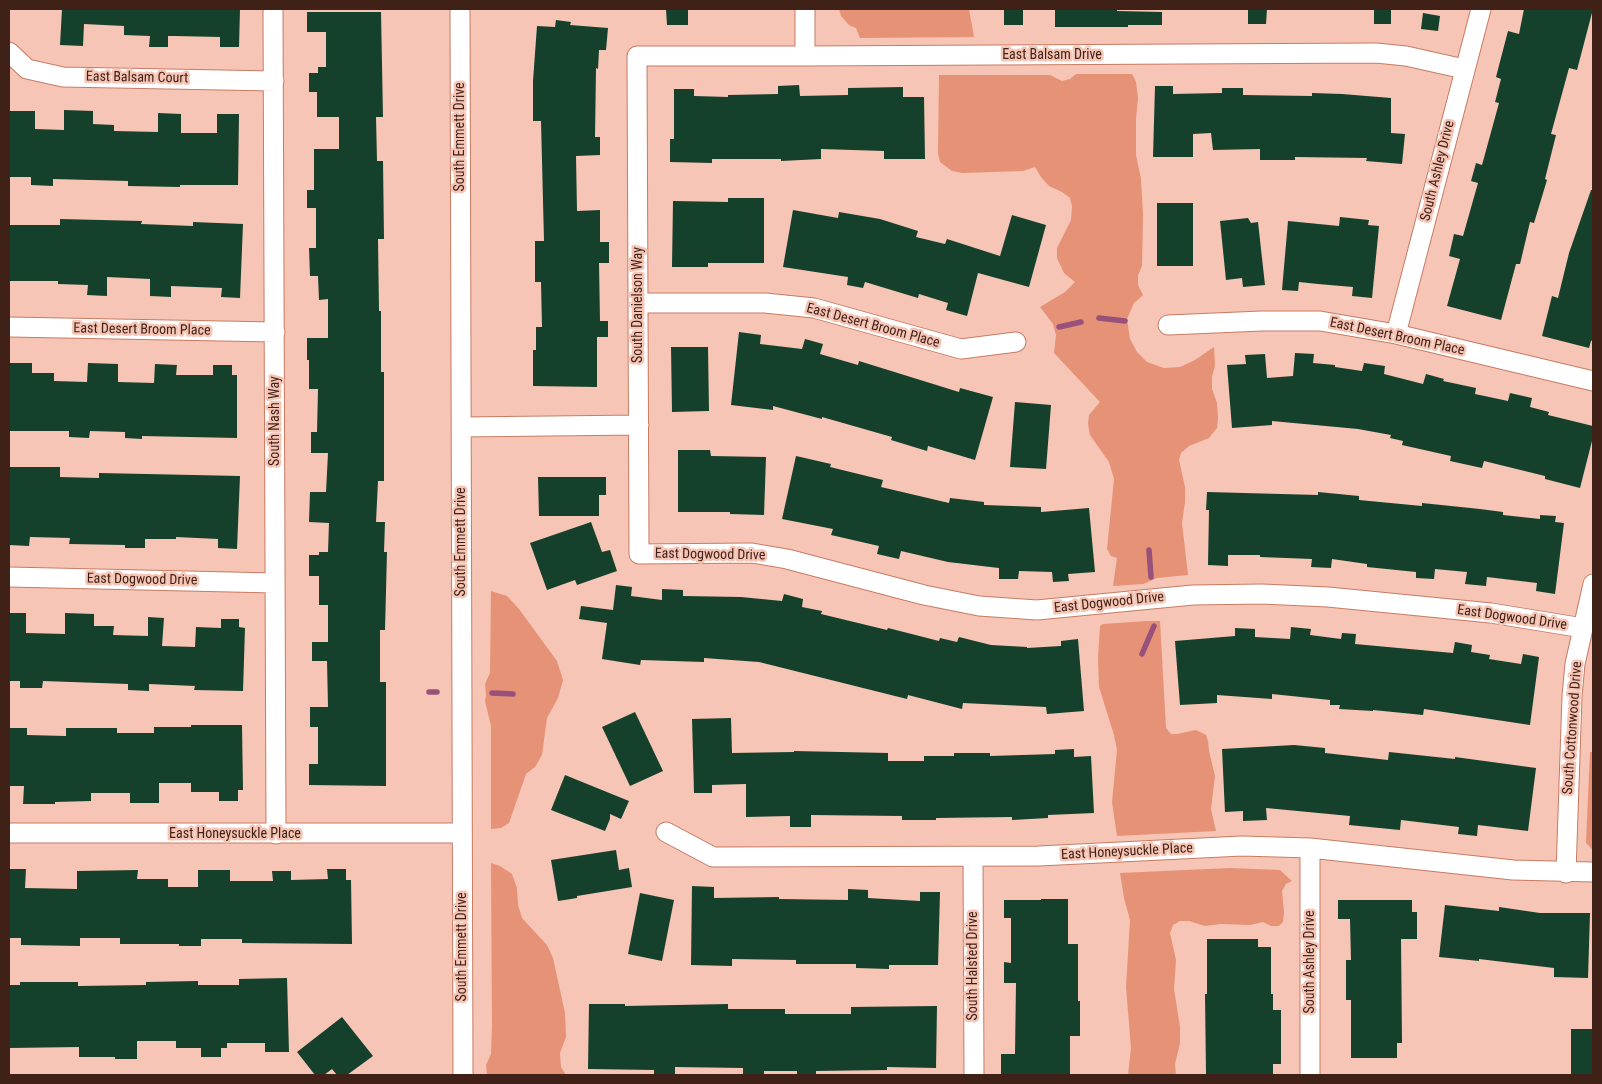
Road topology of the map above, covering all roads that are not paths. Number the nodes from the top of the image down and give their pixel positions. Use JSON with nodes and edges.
{"nodes":[{"id":1,"x":274,"y":9,"type":"edge"},
{"id":2,"x":460,"y":9,"type":"edge"},
{"id":3,"x":805,"y":9,"type":"edge"},
{"id":4,"x":1481,"y":9,"type":"edge"},
{"id":5,"x":9,"y":52,"type":"edge"},
{"id":6,"x":637,"y":56,"type":"joint"},
{"id":7,"x":805,"y":56,"type":"junction"},
{"id":8,"x":1464,"y":69,"type":"junction"},
{"id":9,"x":274,"y":80,"type":"junction"},
{"id":10,"x":638,"y":303,"type":"junction"},
{"id":11,"x":1168,"y":325,"type":"dead end"},
{"id":12,"x":9,"y":327,"type":"edge"},
{"id":13,"x":275,"y":332,"type":"junction"},
{"id":14,"x":1396,"y":334,"type":"junction"},
{"id":15,"x":1016,"y":342,"type":"dead end"},
{"id":16,"x":1593,"y":381,"type":"edge"},
{"id":17,"x":639,"y":425,"type":"junction"},
{"id":18,"x":461,"y":427,"type":"junction"},
{"id":19,"x":639,"y":554,"type":"joint"},
{"id":20,"x":9,"y":577,"type":"edge"},
{"id":21,"x":276,"y":583,"type":"junction"},
{"id":22,"x":1593,"y":584,"type":"edge"},
{"id":23,"x":1583,"y":628,"type":"junction"},
{"id":24,"x":666,"y":832,"type":"dead end"},
{"id":25,"x":9,"y":833,"type":"edge"},
{"id":26,"x":276,"y":834,"type":"junction"},
{"id":27,"x":462,"y":834,"type":"junction"},
{"id":28,"x":1310,"y":848,"type":"junction"},
{"id":29,"x":973,"y":856,"type":"junction"},
{"id":30,"x":1566,"y":872,"type":"junction"},
{"id":31,"x":1593,"y":872,"type":"edge"},
{"id":32,"x":463,"y":1075,"type":"edge"},
{"id":33,"x":974,"y":1075,"type":"edge"},
{"id":34,"x":1310,"y":1075,"type":"edge"}],
"edges":[{"from":1,"to":9,"type":"street","name":"South Nash Way"},
{"from":2,"to":18,"type":"street","name":"South Emmett Drive"},
{"from":3,"to":7,"type":"street"},
{"from":4,"to":8,"type":"street","name":"South Ashley Drive"},
{"from":5,"to":9,"type":"street","name":"East Balsam Court"},
{"from":6,"to":7,"type":"street","name":"East Balsam Drive"},
{"from":6,"to":10,"type":"street","name":"South Danielson Way"},
{"from":7,"to":8,"type":"street","name":"East Balsam Drive"},
{"from":8,"to":14,"type":"street","name":"South Ashley Drive"},
{"from":9,"to":13,"type":"street","name":"South Nash Way"},
{"from":10,"to":15,"type":"street","name":"East Desert Broom Place"},
{"from":10,"to":17,"type":"street","name":"South Danielson Way"},
{"from":11,"to":14,"type":"street","name":"East Desert Broom Place"},
{"from":12,"to":13,"type":"street","name":"East Desert Broom Place"},
{"from":13,"to":21,"type":"street","name":"South Nash Way"},
{"from":14,"to":16,"type":"street","name":"East Desert Broom Place"},
{"from":17,"to":18,"type":"street"},
{"from":17,"to":19,"type":"street","name":"South Danielson Way"},
{"from":18,"to":27,"type":"street","name":"South Emmett Drive"},
{"from":19,"to":23,"type":"street","name":"East Dogwood Drive"},
{"from":20,"to":21,"type":"street","name":"East Dogwood Drive"},
{"from":21,"to":26,"type":"street","name":"South Nash Way"},
{"from":22,"to":23,"type":"street","name":"South Cottonwood Drive"},
{"from":23,"to":30,"type":"street","name":"South Cottonwood Drive"},
{"from":24,"to":29,"type":"street","name":"East Honeysuckle Place"},
{"from":25,"to":26,"type":"street","name":"East Honeysuckle Place"},
{"from":26,"to":27,"type":"street","name":"East Honeysuckle Place"},
{"from":27,"to":32,"type":"street","name":"South Emmett Drive"},
{"from":28,"to":29,"type":"street","name":"East Honeysuckle Place"},
{"from":28,"to":30,"type":"street","name":"East Honeysuckle Place"},
{"from":28,"to":34,"type":"street","name":"South Ashley Drive"},
{"from":29,"to":33,"type":"street","name":"South Halsted Drive"},
{"from":30,"to":31,"type":"street","name":"East Honeysuckle Place"}]}
